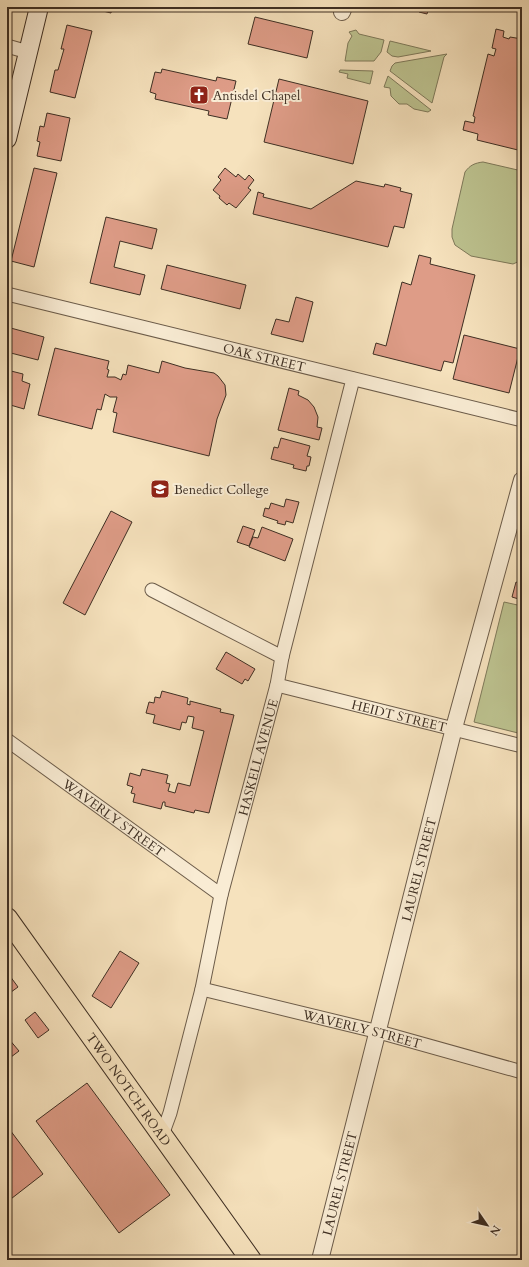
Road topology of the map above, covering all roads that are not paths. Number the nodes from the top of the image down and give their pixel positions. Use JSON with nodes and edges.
{"nodes":[{"id":1,"x":39,"y":7,"type":"edge"},
{"id":2,"x":7,"y":46,"type":"edge"},
{"id":3,"x":28,"y":52,"type":"junction"},
{"id":4,"x":7,"y":139,"type":"edge"},
{"id":5,"x":7,"y":294,"type":"edge"},
{"id":6,"x":352,"y":379,"type":"junction"},
{"id":7,"x":522,"y":420,"type":"edge"},
{"id":8,"x":522,"y":480,"type":"edge"},
{"id":9,"x":152,"y":590,"type":"dead end"},
{"id":10,"x":282,"y":657,"type":"junction"},
{"id":11,"x":277,"y":684,"type":"junction"},
{"id":12,"x":454,"y":728,"type":"junction"},
{"id":13,"x":7,"y":740,"type":"edge"},
{"id":14,"x":522,"y":746,"type":"edge"},
{"id":15,"x":221,"y":895,"type":"junction"},
{"id":16,"x":7,"y":918,"type":"edge"},
{"id":17,"x":202,"y":989,"type":"junction"},
{"id":18,"x":379,"y":1032,"type":"junction"},
{"id":19,"x":522,"y":1072,"type":"edge"},
{"id":20,"x":162,"y":1135,"type":"junction"},
{"id":21,"x":250,"y":1256,"type":"edge"},
{"id":22,"x":320,"y":1258,"type":"edge"}],
"edges":[{"from":1,"to":3,"type":"main road"},
{"from":2,"to":3,"type":"street"},
{"from":3,"to":4,"type":"main road"},
{"from":5,"to":6,"type":"street","name":"OAK STREET"},
{"from":6,"to":7,"type":"street","name":"OAK STREET"},
{"from":6,"to":10,"type":"street","name":"HASKELL AVENUE"},
{"from":8,"to":12,"type":"street","name":"LAUREL STREET"},
{"from":9,"to":10,"type":"street"},
{"from":10,"to":11,"type":"street","name":"HASKELL AVENUE"},
{"from":11,"to":12,"type":"street","name":"HEIDT STREET"},
{"from":11,"to":15,"type":"street","name":"HASKELL AVENUE"},
{"from":12,"to":14,"type":"street","name":"HEIDT STREET"},
{"from":12,"to":18,"type":"street","name":"LAUREL STREET"},
{"from":13,"to":15,"type":"street","name":"WAVERLY STREET"},
{"from":15,"to":17,"type":"street","name":"HASKELL AVENUE"},
{"from":16,"to":20,"type":"main road","name":"TWO NOTCH ROAD"},
{"from":17,"to":18,"type":"street","name":"WAVERLY STREET"},
{"from":17,"to":20,"type":"street","name":"HASKELL AVENUE"},
{"from":18,"to":19,"type":"street","name":"WAVERLY STREET"},
{"from":18,"to":22,"type":"street","name":"LAUREL STREET"},
{"from":20,"to":21,"type":"main road","name":"TWO NOTCH ROAD"}]}
